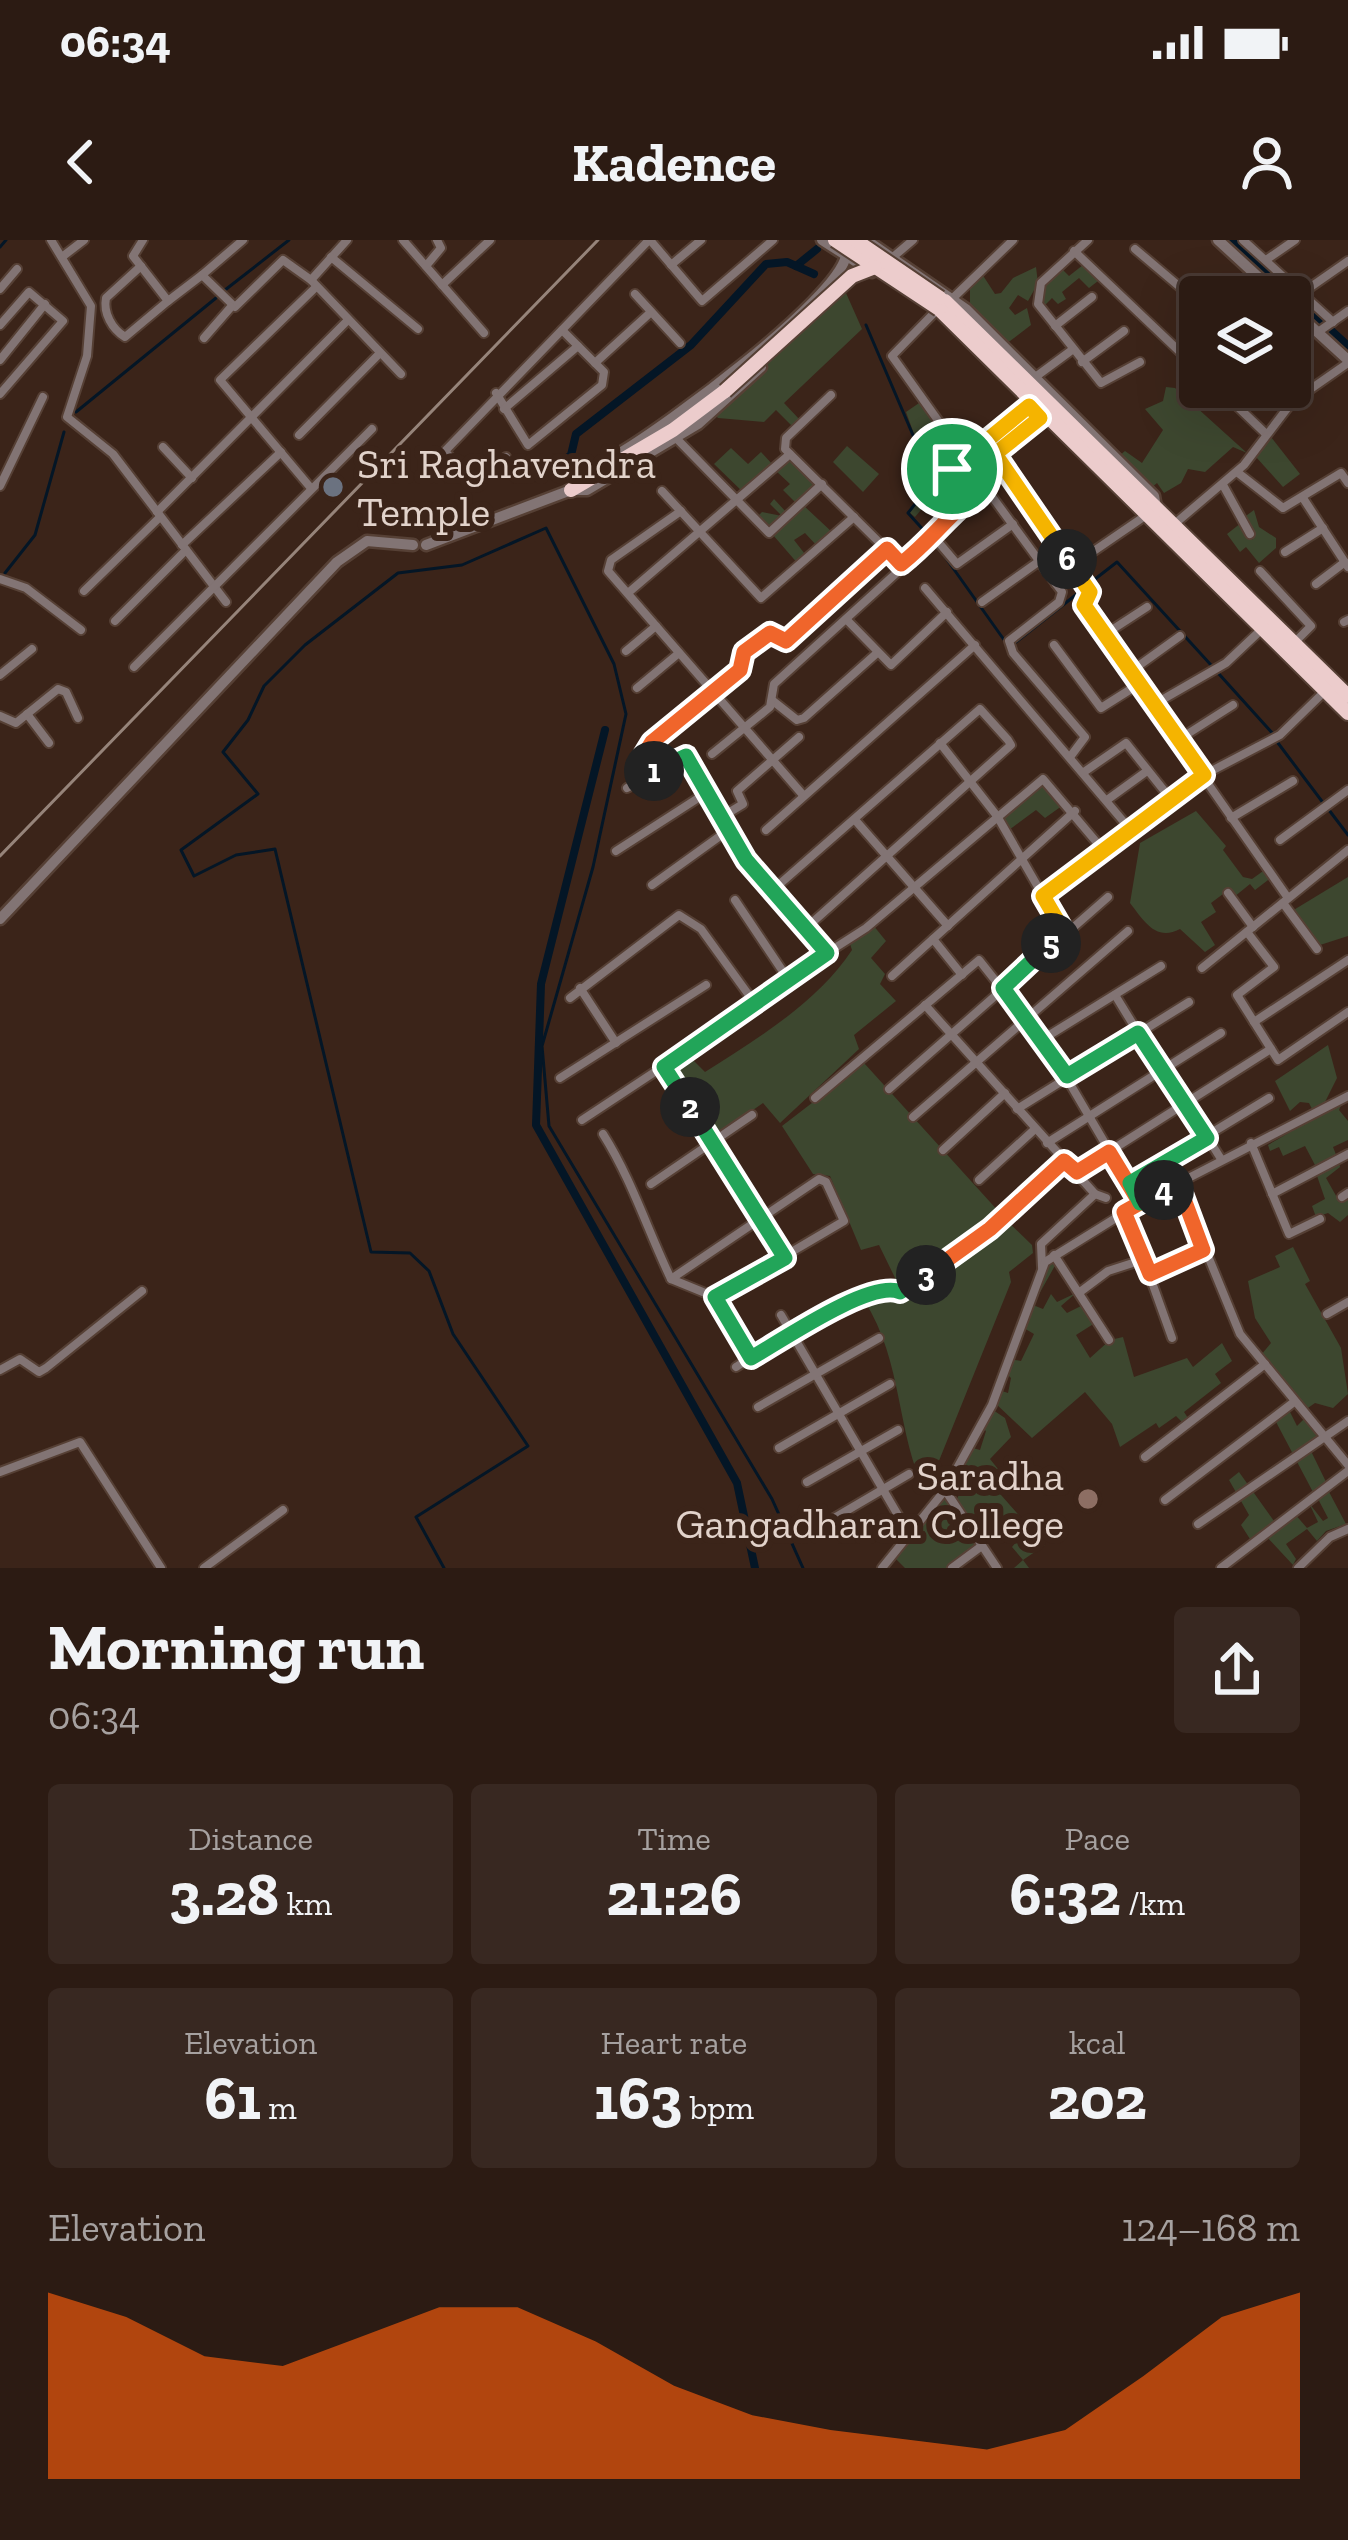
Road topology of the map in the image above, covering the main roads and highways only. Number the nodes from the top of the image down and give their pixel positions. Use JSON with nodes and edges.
{"nodes":[{"id":1,"x":835,"y":240,"type":"edge"},
{"id":2,"x":850,"y":248,"type":"edge"},
{"id":3,"x":875,"y":266,"type":"junction"},
{"id":4,"x":852,"y":276,"type":"junction"},
{"id":5,"x":942,"y":305,"type":"junction"},
{"id":6,"x":571,"y":490,"type":"road end"},
{"id":7,"x":1171,"y":528,"type":"junction"},
{"id":8,"x":1348,"y":696,"type":"edge"},
{"id":9,"x":1348,"y":713,"type":"edge"}],
"edges":[{"from":1,"to":2,"type":"highway","bridge":true},
{"from":2,"to":3,"type":"highway","bridge":true},
{"from":2,"to":4,"type":"highway","bridge":true},
{"from":2,"to":5,"type":"highway","bridge":true},
{"from":3,"to":4,"type":"highway","bridge":true},
{"from":3,"to":5,"type":"highway","bridge":true},
{"from":4,"to":6,"type":"highway","bridge":true},
{"from":5,"to":7,"type":"highway"},
{"from":7,"to":8,"type":"highway"},
{"from":7,"to":9,"type":"highway"}]}
